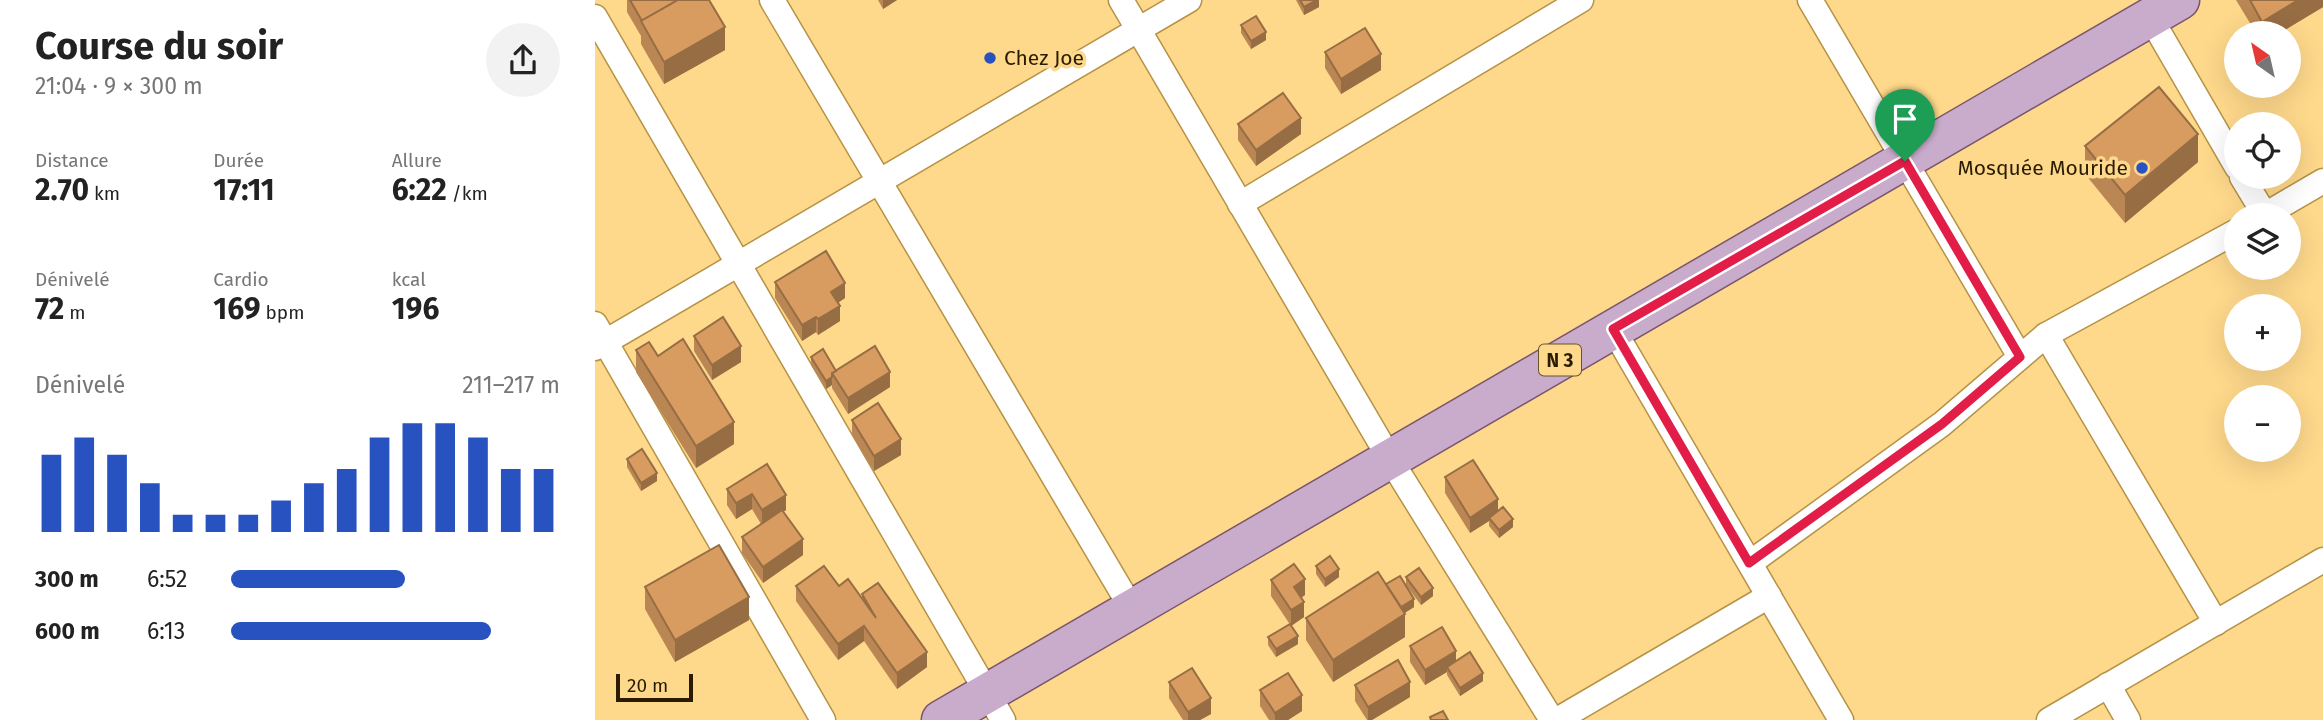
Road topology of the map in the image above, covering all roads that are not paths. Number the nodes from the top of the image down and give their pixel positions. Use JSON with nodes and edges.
{"nodes":[{"id":1,"x":772,"y":0,"type":"edge"},
{"id":2,"x":1121,"y":0,"type":"edge"},
{"id":3,"x":1189,"y":0,"type":"edge"},
{"id":4,"x":1581,"y":0,"type":"edge"},
{"id":5,"x":1810,"y":0,"type":"edge"},
{"id":6,"x":2165,"y":9,"type":"edge"},
{"id":7,"x":595,"y":17,"type":"edge"},
{"id":8,"x":1139,"y":30,"type":"junction"},
{"id":9,"x":2224,"y":138,"type":"edge"},
{"id":10,"x":1905,"y":161,"type":"junction"},
{"id":11,"x":2323,"y":181,"type":"edge"},
{"id":12,"x":878,"y":182,"type":"junction"},
{"id":13,"x":2285,"y":203,"type":"edge"},
{"id":14,"x":1240,"y":204,"type":"junction"},
{"id":15,"x":2224,"y":238,"type":"edge"},
{"id":16,"x":738,"y":264,"type":"junction"},
{"id":17,"x":1613,"y":329,"type":"junction"},
{"id":18,"x":2046,"y":335,"type":"junction"},
{"id":19,"x":598,"y":338,"type":"edge"},
{"id":20,"x":2020,"y":357,"type":"junction"},
{"id":21,"x":1390,"y":459,"type":"junction"},
{"id":22,"x":2323,"y":560,"type":"edge"},
{"id":23,"x":1749,"y":563,"type":"junction"},
{"id":24,"x":1769,"y":596,"type":"junction"},
{"id":25,"x":1132,"y":610,"type":"junction"},
{"id":26,"x":2216,"y":623,"type":"junction"},
{"id":27,"x":2108,"y":685,"type":"junction"},
{"id":28,"x":995,"y":707,"type":"edge"},
{"id":29,"x":823,"y":720,"type":"edge"},
{"id":30,"x":941,"y":720,"type":"edge"},
{"id":31,"x":1552,"y":720,"type":"edge"},
{"id":32,"x":1557,"y":720,"type":"edge"},
{"id":33,"x":1841,"y":720,"type":"edge"},
{"id":34,"x":2049,"y":720,"type":"edge"},
{"id":35,"x":2128,"y":720,"type":"edge"}],
"edges":[{"from":1,"to":12,"type":"street"},
{"from":2,"to":8,"type":"street"},
{"from":3,"to":8,"type":"street"},
{"from":4,"to":14,"type":"street"},
{"from":5,"to":10,"type":"street"},
{"from":6,"to":9,"type":"street"},
{"from":6,"to":10,"type":"main road","number":"N 3"},
{"from":7,"to":16,"type":"street"},
{"from":8,"to":12,"type":"street"},
{"from":8,"to":14,"type":"street"},
{"from":10,"to":17,"type":"main road","number":"N 3"},
{"from":10,"to":20,"type":"street"},
{"from":11,"to":13,"type":"street"},
{"from":12,"to":16,"type":"street"},
{"from":12,"to":25,"type":"street"},
{"from":14,"to":21,"type":"street"},
{"from":15,"to":18,"type":"street"},
{"from":16,"to":19,"type":"street"},
{"from":16,"to":28,"type":"street"},
{"from":17,"to":21,"type":"main road","number":"N 3"},
{"from":17,"to":23,"type":"street"},
{"from":18,"to":20,"type":"street"},
{"from":18,"to":26,"type":"street"},
{"from":19,"to":29,"type":"street"},
{"from":20,"to":23,"type":"street"},
{"from":21,"to":25,"type":"main road","number":"N 3"},
{"from":21,"to":31,"type":"street"},
{"from":22,"to":26,"type":"street"},
{"from":23,"to":24,"type":"street"},
{"from":24,"to":32,"type":"street"},
{"from":24,"to":33,"type":"street"},
{"from":25,"to":28,"type":"main road","number":"N 3"},
{"from":26,"to":27,"type":"street"},
{"from":27,"to":34,"type":"street"},
{"from":27,"to":35,"type":"street"},
{"from":28,"to":30,"type":"main road","number":"N 3"}]}
